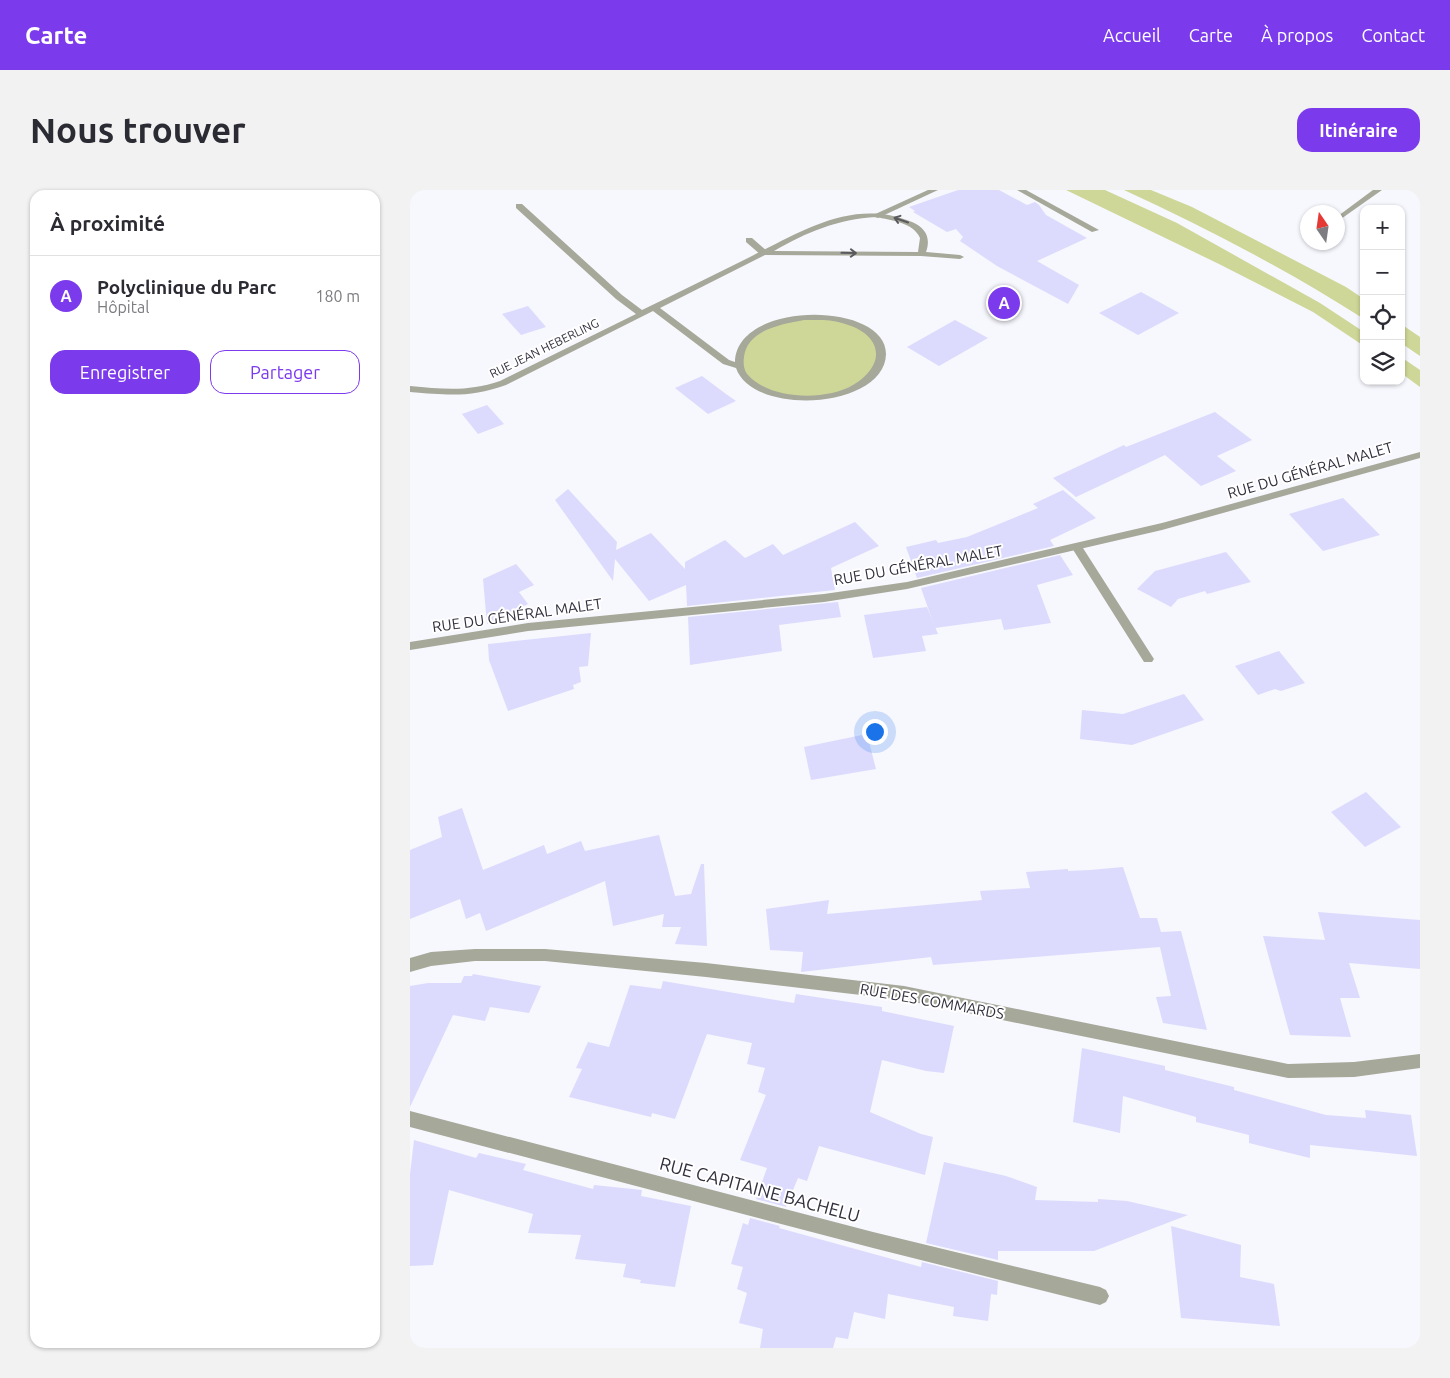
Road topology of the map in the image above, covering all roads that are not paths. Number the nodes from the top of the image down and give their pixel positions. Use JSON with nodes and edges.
{"nodes":[{"id":1,"x":934,"y":190,"type":"edge"},
{"id":2,"x":1021,"y":190,"type":"edge"},
{"id":3,"x":1378,"y":190,"type":"edge"},
{"id":4,"x":519,"y":206,"type":"dead end"},
{"id":5,"x":1345,"y":214,"type":"edge"},
{"id":6,"x":875,"y":216,"type":"junction"},
{"id":7,"x":1095,"y":230,"type":"dead end"},
{"id":8,"x":749,"y":240,"type":"dead end"},
{"id":9,"x":764,"y":253,"type":"junction"},
{"id":10,"x":921,"y":254,"type":"junction"},
{"id":11,"x":960,"y":257,"type":"dead end"},
{"id":12,"x":654,"y":308,"type":"junction"},
{"id":13,"x":642,"y":314,"type":"junction"},
{"id":14,"x":739,"y":366,"type":"junction"},
{"id":15,"x":410,"y":389,"type":"edge"},
{"id":16,"x":1420,"y":455,"type":"edge"},
{"id":17,"x":1077,"y":548,"type":"junction"},
{"id":18,"x":410,"y":646,"type":"edge"},
{"id":19,"x":1148,"y":659,"type":"dead end"},
{"id":20,"x":410,"y":965,"type":"edge"},
{"id":21,"x":1420,"y":1061,"type":"edge"},
{"id":22,"x":410,"y":1119,"type":"edge"},
{"id":23,"x":1100,"y":1296,"type":"dead end"}],
"edges":[{"from":1,"to":6,"type":"street"},
{"from":2,"to":7,"type":"street"},
{"from":3,"to":5,"type":"street"},
{"from":4,"to":13,"type":"street"},
{"from":6,"to":9,"type":"street","name":"RUE JEAN HEBERLING"},
{"from":10,"to":6,"type":"street","one_way":true},
{"from":8,"to":9,"type":"street"},
{"from":9,"to":10,"type":"street","one_way":true},
{"from":9,"to":12,"type":"street","name":"RUE JEAN HEBERLING"},
{"from":10,"to":11,"type":"street"},
{"from":12,"to":13,"type":"street","name":"RUE JEAN HEBERLING"},
{"from":12,"to":14,"type":"street"},
{"from":13,"to":15,"type":"street","name":"RUE JEAN HEBERLING"},
{"from":14,"to":14,"type":"street"},
{"from":16,"to":17,"type":"street","name":"RUE DU GÉNÉRAL MALET"},
{"from":17,"to":18,"type":"street","name":"RUE DU GÉNÉRAL MALET"},
{"from":17,"to":19,"type":"street"},
{"from":20,"to":21,"type":"street","name":"RUE DES COMMARDS"},
{"from":22,"to":23,"type":"street","name":"RUE CAPITAINE BACHELU"}]}
